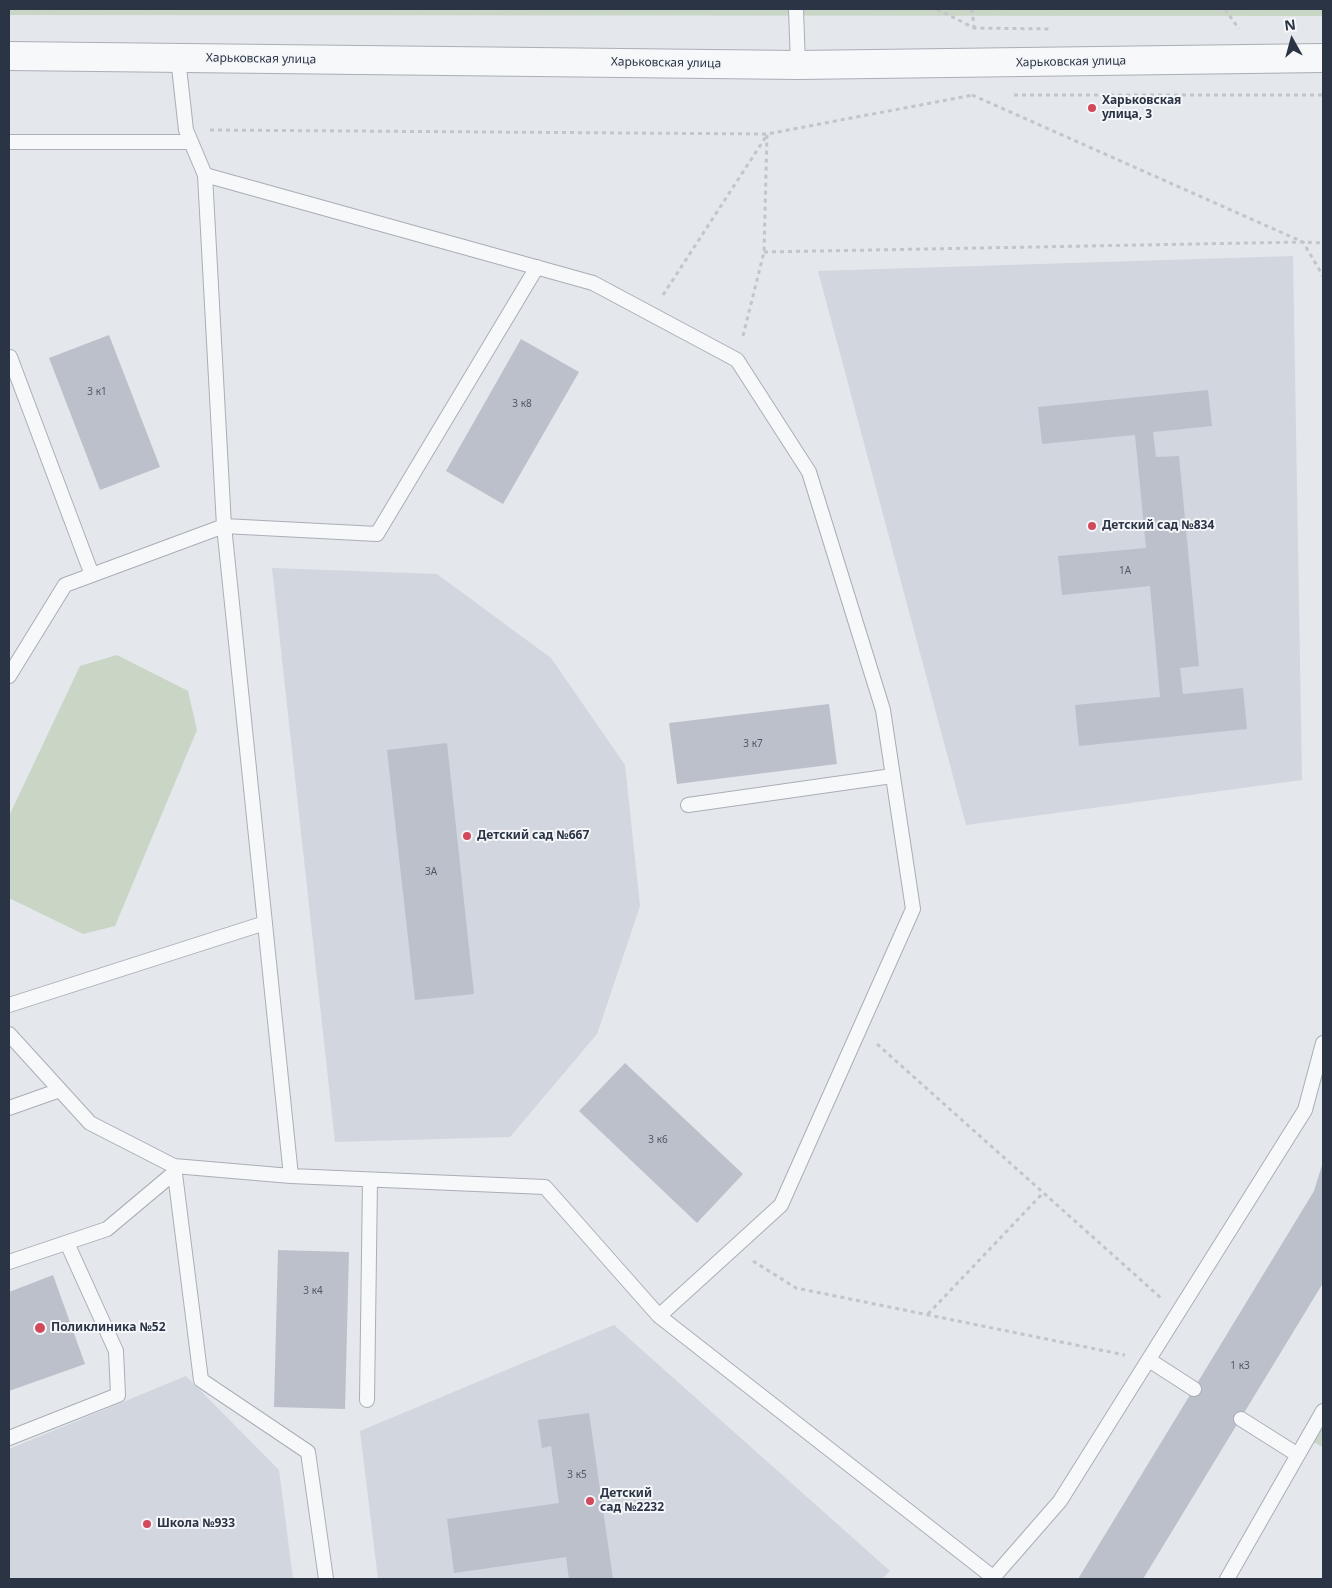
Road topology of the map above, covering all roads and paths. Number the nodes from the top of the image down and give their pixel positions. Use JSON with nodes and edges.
{"nodes":[{"id":1,"x":796,"y":9,"type":"edge"},
{"id":2,"x":938,"y":9,"type":"edge"},
{"id":3,"x":972,"y":9,"type":"edge"},
{"id":4,"x":1225,"y":9,"type":"edge"},
{"id":5,"x":1239,"y":30,"type":"dead end"},
{"id":6,"x":9,"y":56,"type":"edge"},
{"id":7,"x":178,"y":58,"type":"junction"},
{"id":8,"x":1323,"y":58,"type":"edge"},
{"id":9,"x":798,"y":65,"type":"junction"},
{"id":10,"x":972,"y":95,"type":"junction"},
{"id":11,"x":982,"y":95,"type":"dead end"},
{"id":12,"x":1011,"y":95,"type":"dead end"},
{"id":13,"x":1323,"y":95,"type":"edge"},
{"id":14,"x":767,"y":134,"type":"junction"},
{"id":15,"x":189,"y":136,"type":"junction"},
{"id":16,"x":9,"y":142,"type":"edge"},
{"id":17,"x":205,"y":175,"type":"junction"},
{"id":18,"x":1303,"y":242,"type":"junction"},
{"id":19,"x":1323,"y":243,"type":"edge"},
{"id":20,"x":764,"y":252,"type":"junction"},
{"id":21,"x":537,"y":267,"type":"junction"},
{"id":22,"x":1323,"y":276,"type":"edge"},
{"id":23,"x":651,"y":314,"type":"junction"},
{"id":24,"x":10,"y":357,"type":"edge"},
{"id":25,"x":737,"y":360,"type":"junction"},
{"id":26,"x":224,"y":526,"type":"junction"},
{"id":27,"x":92,"y":575,"type":"junction"},
{"id":28,"x":9,"y":676,"type":"edge"},
{"id":29,"x":892,"y":776,"type":"junction"},
{"id":30,"x":688,"y":805,"type":"dead end"},
{"id":31,"x":265,"y":923,"type":"junction"},
{"id":32,"x":9,"y":1005,"type":"edge"},
{"id":33,"x":860,"y":1029,"type":"junction"},
{"id":34,"x":9,"y":1034,"type":"edge"},
{"id":35,"x":1323,"y":1043,"type":"edge"},
{"id":36,"x":60,"y":1090,"type":"junction"},
{"id":37,"x":9,"y":1108,"type":"edge"},
{"id":38,"x":175,"y":1169,"type":"junction"},
{"id":39,"x":291,"y":1176,"type":"junction"},
{"id":40,"x":370,"y":1180,"type":"junction"},
{"id":41,"x":1043,"y":1193,"type":"junction"},
{"id":42,"x":67,"y":1243,"type":"junction"},
{"id":43,"x":734,"y":1248,"type":"junction"},
{"id":44,"x":9,"y":1262,"type":"edge"},
{"id":45,"x":1178,"y":1313,"type":"junction"},
{"id":46,"x":928,"y":1314,"type":"junction"},
{"id":47,"x":659,"y":1316,"type":"junction"},
{"id":48,"x":1149,"y":1360,"type":"junction"},
{"id":49,"x":1194,"y":1388,"type":"dead end"},
{"id":50,"x":367,"y":1400,"type":"dead end"},
{"id":51,"x":1323,"y":1411,"type":"edge"},
{"id":52,"x":1241,"y":1419,"type":"dead end"},
{"id":53,"x":9,"y":1438,"type":"edge"},
{"id":54,"x":1298,"y":1455,"type":"junction"},
{"id":55,"x":326,"y":1579,"type":"edge"},
{"id":56,"x":993,"y":1579,"type":"edge"},
{"id":57,"x":1227,"y":1579,"type":"edge"}],
"edges":[{"from":1,"to":9,"type":"lane"},
{"from":2,"to":3,"type":"path"},
{"from":4,"to":5,"type":"path"},
{"from":6,"to":7,"type":"street","name":"Харьковская улица"},
{"from":7,"to":9,"type":"street","name":"Харьковская улица"},
{"from":7,"to":15,"type":"lane"},
{"from":8,"to":9,"type":"street","name":"Харьковская улица"},
{"from":10,"to":11,"type":"path"},
{"from":10,"to":14,"type":"path"},
{"from":10,"to":18,"type":"path"},
{"from":12,"to":13,"type":"path"},
{"from":14,"to":15,"type":"path"},
{"from":14,"to":20,"type":"path"},
{"from":14,"to":23,"type":"path"},
{"from":15,"to":16,"type":"lane"},
{"from":15,"to":17,"type":"lane"},
{"from":17,"to":21,"type":"lane"},
{"from":17,"to":26,"type":"lane"},
{"from":18,"to":19,"type":"path"},
{"from":18,"to":20,"type":"path"},
{"from":18,"to":22,"type":"path"},
{"from":20,"to":25,"type":"path"},
{"from":21,"to":23,"type":"lane"},
{"from":21,"to":26,"type":"lane"},
{"from":23,"to":25,"type":"lane"},
{"from":24,"to":27,"type":"lane"},
{"from":25,"to":29,"type":"lane"},
{"from":26,"to":27,"type":"lane"},
{"from":26,"to":31,"type":"lane"},
{"from":27,"to":28,"type":"lane"},
{"from":29,"to":30,"type":"lane"},
{"from":29,"to":33,"type":"lane"},
{"from":31,"to":32,"type":"lane"},
{"from":31,"to":39,"type":"lane"},
{"from":33,"to":41,"type":"path"},
{"from":33,"to":43,"type":"lane"},
{"from":34,"to":36,"type":"lane"},
{"from":35,"to":45,"type":"lane"},
{"from":36,"to":37,"type":"lane"},
{"from":36,"to":38,"type":"lane"},
{"from":38,"to":39,"type":"lane"},
{"from":38,"to":42,"type":"lane"},
{"from":38,"to":55,"type":"lane"},
{"from":39,"to":40,"type":"lane"},
{"from":40,"to":47,"type":"lane"},
{"from":40,"to":50,"type":"lane"},
{"from":41,"to":45,"type":"path"},
{"from":41,"to":46,"type":"path"},
{"from":42,"to":44,"type":"lane"},
{"from":42,"to":53,"type":"lane"},
{"from":43,"to":46,"type":"path"},
{"from":43,"to":47,"type":"lane"},
{"from":45,"to":48,"type":"lane"},
{"from":46,"to":48,"type":"path"},
{"from":47,"to":56,"type":"lane"},
{"from":48,"to":49,"type":"lane"},
{"from":48,"to":56,"type":"lane"},
{"from":51,"to":54,"type":"lane"},
{"from":52,"to":54,"type":"lane"},
{"from":54,"to":57,"type":"lane"}]}
